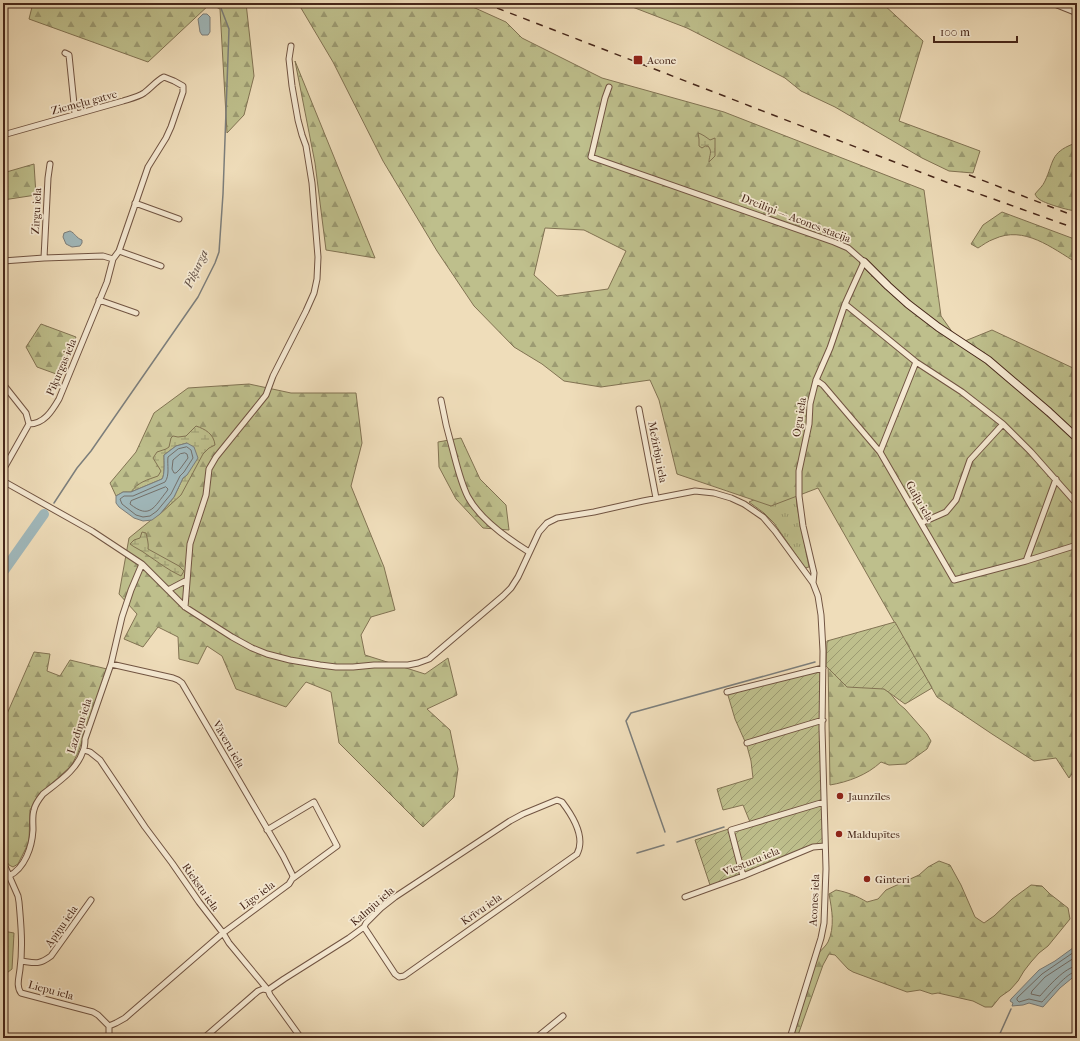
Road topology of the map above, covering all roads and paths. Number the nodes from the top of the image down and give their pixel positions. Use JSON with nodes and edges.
{"nodes":[{"id":1,"x":1052,"y":3,"type":"edge"},
{"id":2,"x":1077,"y":13,"type":"edge"},
{"id":3,"x":291,"y":46,"type":"dead end"},
{"id":4,"x":65,"y":53,"type":"dead end"},
{"id":5,"x":164,"y":77,"type":"joint"},
{"id":6,"x":609,"y":86,"type":"dead end"},
{"id":7,"x":75,"y":114,"type":"junction"},
{"id":8,"x":3,"y":134,"type":"edge"},
{"id":9,"x":50,"y":164,"type":"dead end"},
{"id":10,"x":135,"y":203,"type":"junction"},
{"id":11,"x":179,"y":219,"type":"dead end"},
{"id":12,"x":119,"y":251,"type":"junction"},
{"id":13,"x":44,"y":258,"type":"junction"},
{"id":14,"x":113,"y":259,"type":"junction"},
{"id":15,"x":3,"y":261,"type":"edge"},
{"id":16,"x":864,"y":262,"type":"junction"},
{"id":17,"x":161,"y":266,"type":"dead end"},
{"id":18,"x":99,"y":300,"type":"junction"},
{"id":19,"x":845,"y":304,"type":"junction"},
{"id":20,"x":136,"y":313,"type":"dead end"},
{"id":21,"x":916,"y":362,"type":"junction"},
{"id":22,"x":816,"y":380,"type":"junction"},
{"id":23,"x":3,"y":384,"type":"edge"},
{"id":24,"x":441,"y":400,"type":"dead end"},
{"id":25,"x":639,"y":409,"type":"dead end"},
{"id":26,"x":29,"y":424,"type":"junction"},
{"id":27,"x":1003,"y":424,"type":"junction"},
{"id":28,"x":1077,"y":438,"type":"edge"},
{"id":29,"x":880,"y":452,"type":"junction"},
{"id":30,"x":3,"y":470,"type":"edge"},
{"id":31,"x":1056,"y":479,"type":"junction"},
{"id":32,"x":3,"y":481,"type":"edge"},
{"id":33,"x":656,"y":498,"type":"junction"},
{"id":34,"x":1077,"y":504,"type":"edge"},
{"id":35,"x":921,"y":523,"type":"junction"},
{"id":36,"x":1077,"y":545,"type":"edge"},
{"id":37,"x":529,"y":552,"type":"junction"},
{"id":38,"x":1026,"y":561,"type":"junction"},
{"id":39,"x":142,"y":564,"type":"junction"},
{"id":40,"x":187,"y":580,"type":"junction"},
{"id":41,"x":813,"y":583,"type":"junction"},
{"id":42,"x":168,"y":590,"type":"junction"},
{"id":43,"x":185,"y":607,"type":"junction"},
{"id":44,"x":111,"y":664,"type":"junction"},
{"id":45,"x":822,"y":668,"type":"junction"},
{"id":46,"x":727,"y":692,"type":"dead end"},
{"id":47,"x":823,"y":720,"type":"junction"},
{"id":48,"x":747,"y":743,"type":"dead end"},
{"id":49,"x":84,"y":750,"type":"junction"},
{"id":50,"x":562,"y":802,"type":"joint"},
{"id":51,"x":824,"y":802,"type":"junction"},
{"id":52,"x":268,"y":830,"type":"junction"},
{"id":53,"x":825,"y":846,"type":"junction"},
{"id":54,"x":3,"y":862,"type":"edge"},
{"id":55,"x":9,"y":876,"type":"junction"},
{"id":56,"x":743,"y":876,"type":"junction"},
{"id":57,"x":292,"y":880,"type":"junction"},
{"id":58,"x":685,"y":897,"type":"dead end"},
{"id":59,"x":91,"y":900,"type":"dead end"},
{"id":60,"x":364,"y":927,"type":"junction"},
{"id":61,"x":223,"y":933,"type":"junction"},
{"id":62,"x":21,"y":961,"type":"junction"},
{"id":63,"x":268,"y":990,"type":"junction"},
{"id":64,"x":564,"y":1016,"type":"dead end"},
{"id":65,"x":108,"y":1026,"type":"junction"},
{"id":66,"x":109,"y":1038,"type":"edge"},
{"id":67,"x":204,"y":1038,"type":"edge"},
{"id":68,"x":302,"y":1038,"type":"edge"},
{"id":69,"x":536,"y":1038,"type":"edge"},
{"id":70,"x":790,"y":1038,"type":"edge"}],
"edges":[{"from":1,"to":2,"type":"street"},
{"from":3,"to":40,"type":"street"},
{"from":4,"to":7,"type":"street"},
{"from":5,"to":7,"type":"street","name":"Ziemeļu gatve"},
{"from":5,"to":10,"type":"street","name":"Piķurgas iela"},
{"from":6,"to":16,"type":"street","name":"Dreiliņi — Acones stacija"},
{"from":7,"to":8,"type":"street","name":"Ziemeļu gatve"},
{"from":9,"to":13,"type":"street","name":"Zirgu iela"},
{"from":10,"to":11,"type":"street"},
{"from":10,"to":12,"type":"street","name":"Piķurgas iela"},
{"from":12,"to":14,"type":"street","name":"Piķurgas iela"},
{"from":12,"to":17,"type":"street"},
{"from":13,"to":14,"type":"street"},
{"from":13,"to":15,"type":"street"},
{"from":14,"to":18,"type":"street","name":"Piķurgas iela"},
{"from":16,"to":19,"type":"street","name":"Ogu iela"},
{"from":16,"to":28,"type":"street","name":"Dreiliņi — Acones stacija"},
{"from":18,"to":20,"type":"street"},
{"from":18,"to":26,"type":"street","name":"Piķurgas iela"},
{"from":19,"to":21,"type":"street"},
{"from":19,"to":22,"type":"street","name":"Ogu iela"},
{"from":21,"to":27,"type":"street"},
{"from":21,"to":29,"type":"street"},
{"from":22,"to":29,"type":"street","name":"Gaiļu iela"},
{"from":22,"to":41,"type":"street","name":"Ogu iela"},
{"from":23,"to":26,"type":"street"},
{"from":24,"to":37,"type":"street"},
{"from":25,"to":33,"type":"street","name":"Mežirbju iela"},
{"from":26,"to":30,"type":"street"},
{"from":27,"to":31,"type":"street"},
{"from":27,"to":35,"type":"street"},
{"from":29,"to":35,"type":"street","name":"Gaiļu iela"},
{"from":31,"to":34,"type":"street"},
{"from":31,"to":38,"type":"street"},
{"from":32,"to":39,"type":"street"},
{"from":33,"to":37,"type":"street"},
{"from":33,"to":41,"type":"street"},
{"from":35,"to":38,"type":"street","name":"Gaiļu iela"},
{"from":36,"to":38,"type":"street","name":"Gaiļu iela"},
{"from":37,"to":43,"type":"street"},
{"from":39,"to":42,"type":"street"},
{"from":39,"to":44,"type":"street","name":"Lazdiņu iela"},
{"from":40,"to":42,"type":"street"},
{"from":40,"to":43,"type":"street"},
{"from":41,"to":45,"type":"street","name":"Acones iela"},
{"from":42,"to":43,"type":"street"},
{"from":44,"to":49,"type":"street","name":"Lazdiņu iela"},
{"from":44,"to":52,"type":"street","name":"Vāveru iela"},
{"from":45,"to":46,"type":"street"},
{"from":45,"to":47,"type":"street","name":"Acones iela"},
{"from":47,"to":48,"type":"street"},
{"from":47,"to":51,"type":"street","name":"Acones iela"},
{"from":49,"to":55,"type":"street","name":"Lazdiņu iela"},
{"from":49,"to":61,"type":"street","name":"Riekstu iela"},
{"from":50,"to":60,"type":"street","name":"Kalmju iela"},
{"from":50,"to":60,"type":"street","name":"Krīvu iela"},
{"from":51,"to":53,"type":"street","name":"Acones iela"},
{"from":51,"to":56,"type":"street"},
{"from":52,"to":57,"type":"street","name":"Vāveru iela"},
{"from":52,"to":57,"type":"street","name":"Līgo iela"},
{"from":53,"to":56,"type":"street","name":"Viesturu iela"},
{"from":53,"to":70,"type":"street","name":"Acones iela"},
{"from":54,"to":55,"type":"street","name":"Liepu iela"},
{"from":55,"to":62,"type":"street","name":"Liepu iela"},
{"from":56,"to":58,"type":"street","name":"Viesturu iela"},
{"from":57,"to":61,"type":"street","name":"Līgo iela"},
{"from":59,"to":62,"type":"street","name":"Apiņu iela"},
{"from":60,"to":63,"type":"street","name":"Kalmju iela"},
{"from":61,"to":63,"type":"street","name":"Riekstu iela"},
{"from":61,"to":65,"type":"street","name":"Līgo iela"},
{"from":62,"to":65,"type":"street","name":"Liepu iela"},
{"from":63,"to":67,"type":"street","name":"Kalmju iela"},
{"from":63,"to":68,"type":"street","name":"Riekstu iela"},
{"from":64,"to":69,"type":"street"},
{"from":65,"to":66,"type":"street"}]}
